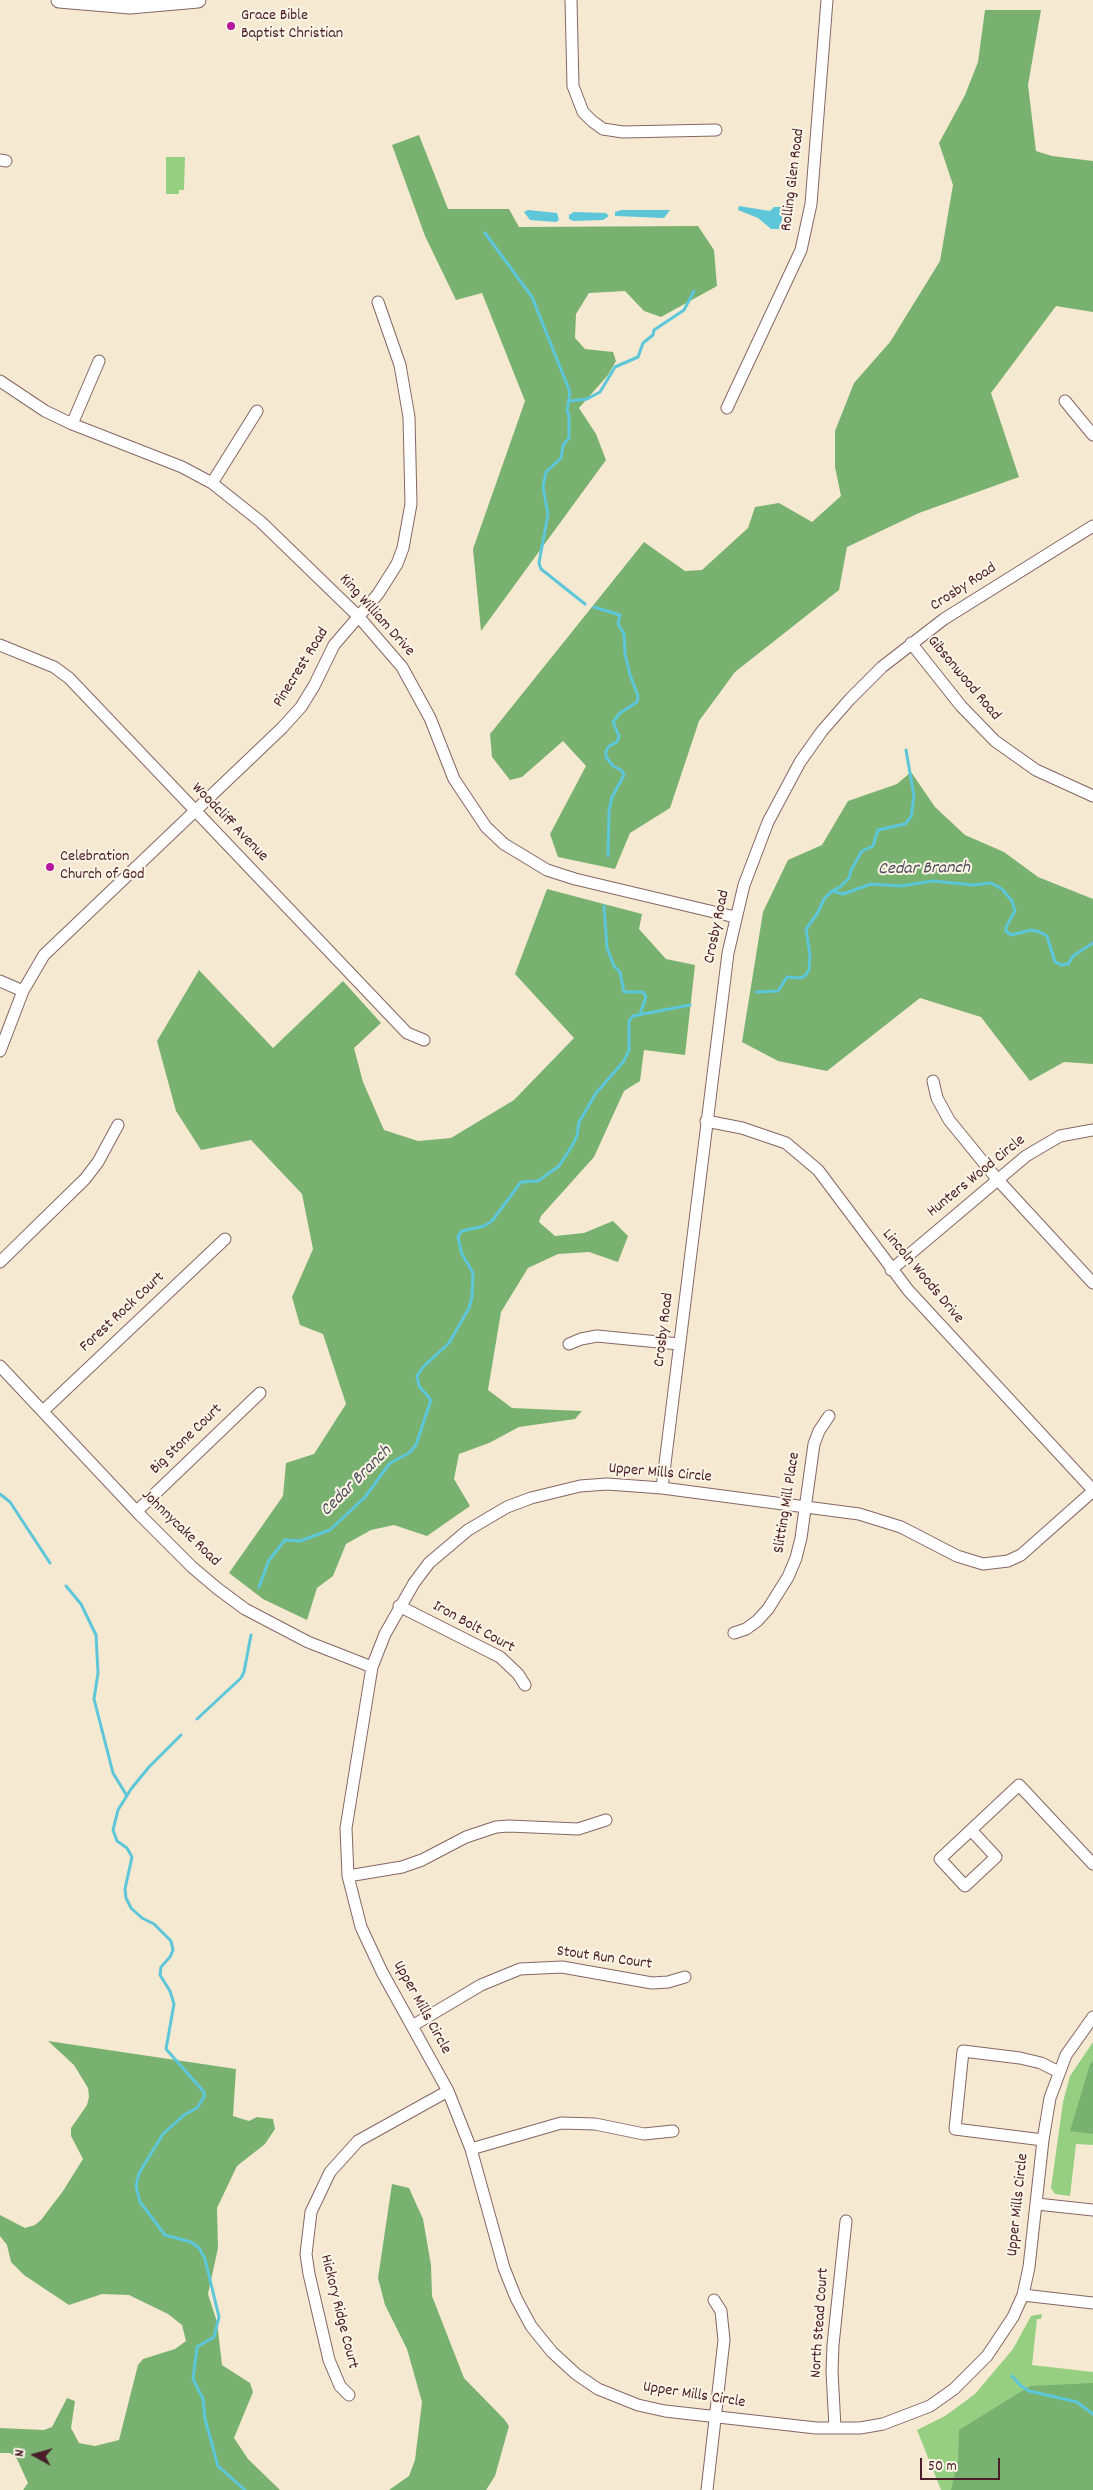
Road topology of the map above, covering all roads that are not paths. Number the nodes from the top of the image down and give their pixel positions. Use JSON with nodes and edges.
{"nodes":[{"id":1,"x":59,"y":0,"type":"edge"},
{"id":2,"x":198,"y":0,"type":"edge"},
{"id":3,"x":571,"y":0,"type":"edge"},
{"id":4,"x":827,"y":0,"type":"edge"},
{"id":5,"x":716,"y":130,"type":"dead end"},
{"id":6,"x":378,"y":302,"type":"dead end"},
{"id":7,"x":100,"y":361,"type":"dead end"},
{"id":8,"x":0,"y":381,"type":"edge"},
{"id":9,"x":1065,"y":401,"type":"dead end"},
{"id":10,"x":727,"y":408,"type":"dead end"},
{"id":11,"x":257,"y":411,"type":"dead end"},
{"id":12,"x":72,"y":424,"type":"junction"},
{"id":13,"x":1093,"y":435,"type":"edge"},
{"id":14,"x":212,"y":483,"type":"junction"},
{"id":15,"x":1093,"y":526,"type":"edge"},
{"id":16,"x":358,"y":616,"type":"junction"},
{"id":17,"x":911,"y":643,"type":"junction"},
{"id":18,"x":0,"y":645,"type":"edge"},
{"id":19,"x":1093,"y":796,"type":"edge"},
{"id":20,"x":195,"y":811,"type":"junction"},
{"id":21,"x":735,"y":917,"type":"junction"},
{"id":22,"x":0,"y":981,"type":"edge"},
{"id":23,"x":23,"y":991,"type":"junction"},
{"id":24,"x":424,"y":1040,"type":"dead end"},
{"id":25,"x":0,"y":1051,"type":"edge"},
{"id":26,"x":933,"y":1081,"type":"dead end"},
{"id":27,"x":706,"y":1121,"type":"junction"},
{"id":28,"x":118,"y":1125,"type":"dead end"},
{"id":29,"x":1093,"y":1130,"type":"edge"},
{"id":30,"x":997,"y":1179,"type":"junction"},
{"id":31,"x":225,"y":1239,"type":"dead end"},
{"id":32,"x":0,"y":1262,"type":"edge"},
{"id":33,"x":891,"y":1270,"type":"junction"},
{"id":34,"x":1093,"y":1284,"type":"edge"},
{"id":35,"x":569,"y":1344,"type":"dead end"},
{"id":36,"x":679,"y":1344,"type":"junction"},
{"id":37,"x":0,"y":1366,"type":"edge"},
{"id":38,"x":260,"y":1393,"type":"dead end"},
{"id":39,"x":43,"y":1410,"type":"junction"},
{"id":40,"x":829,"y":1416,"type":"dead end"},
{"id":41,"x":662,"y":1488,"type":"junction"},
{"id":42,"x":1093,"y":1490,"type":"edge"},
{"id":43,"x":805,"y":1506,"type":"junction"},
{"id":44,"x":137,"y":1511,"type":"junction"},
{"id":45,"x":399,"y":1606,"type":"junction"},
{"id":46,"x":734,"y":1634,"type":"dead end"},
{"id":47,"x":372,"y":1667,"type":"junction"},
{"id":48,"x":525,"y":1685,"type":"dead end"},
{"id":49,"x":606,"y":1820,"type":"dead end"},
{"id":50,"x":972,"y":1830,"type":"junction"},
{"id":51,"x":1093,"y":1864,"type":"edge"},
{"id":52,"x":348,"y":1876,"type":"junction"},
{"id":53,"x":685,"y":1977,"type":"dead end"},
{"id":54,"x":1093,"y":2018,"type":"edge"},
{"id":55,"x":412,"y":2026,"type":"junction"},
{"id":56,"x":1059,"y":2072,"type":"junction"},
{"id":57,"x":448,"y":2091,"type":"junction"},
{"id":58,"x":673,"y":2131,"type":"dead end"},
{"id":59,"x":1043,"y":2140,"type":"junction"},
{"id":60,"x":471,"y":2149,"type":"junction"},
{"id":61,"x":1037,"y":2204,"type":"junction"},
{"id":62,"x":1093,"y":2210,"type":"edge"},
{"id":63,"x":846,"y":2221,"type":"dead end"},
{"id":64,"x":1023,"y":2295,"type":"junction"},
{"id":65,"x":714,"y":2300,"type":"dead end"},
{"id":66,"x":1093,"y":2303,"type":"edge"},
{"id":67,"x":349,"y":2395,"type":"dead end"},
{"id":68,"x":716,"y":2417,"type":"junction"},
{"id":69,"x":835,"y":2428,"type":"junction"},
{"id":70,"x":707,"y":2490,"type":"edge"}],
"edges":[{"from":1,"to":2,"type":"main road"},
{"from":3,"to":5,"type":"street"},
{"from":4,"to":10,"type":"street","name":"Rolling Glen Road"},
{"from":6,"to":16,"type":"street","name":"Pinecrest Road"},
{"from":7,"to":12,"type":"street"},
{"from":8,"to":12,"type":"street","name":"King William Drive"},
{"from":9,"to":13,"type":"street"},
{"from":11,"to":14,"type":"street"},
{"from":12,"to":14,"type":"street","name":"King William Drive"},
{"from":14,"to":16,"type":"street","name":"King William Drive"},
{"from":15,"to":17,"type":"street","name":"Crosby Road"},
{"from":16,"to":20,"type":"street","name":"Pinecrest Road"},
{"from":16,"to":21,"type":"street","name":"King William Drive"},
{"from":17,"to":19,"type":"street","name":"Gibsonwood Road"},
{"from":17,"to":21,"type":"street","name":"Crosby Road"},
{"from":18,"to":20,"type":"street","name":"Woodcliff Avenue"},
{"from":20,"to":23,"type":"street","name":"Pinecrest Road"},
{"from":20,"to":24,"type":"street","name":"Woodcliff Avenue"},
{"from":21,"to":27,"type":"street","name":"Crosby Road"},
{"from":22,"to":23,"type":"street"},
{"from":23,"to":25,"type":"street","name":"Pinecrest Road"},
{"from":26,"to":30,"type":"street"},
{"from":27,"to":33,"type":"street","name":"Lincoln Woods Drive"},
{"from":27,"to":36,"type":"street","name":"Crosby Road"},
{"from":28,"to":32,"type":"street"},
{"from":29,"to":30,"type":"street","name":"Hunters Wood Circle"},
{"from":30,"to":33,"type":"street","name":"Hunters Wood Circle"},
{"from":30,"to":34,"type":"street"},
{"from":31,"to":39,"type":"street","name":"Forest Rock Court"},
{"from":33,"to":42,"type":"street","name":"Lincoln Woods Drive"},
{"from":35,"to":36,"type":"street"},
{"from":36,"to":41,"type":"street","name":"Crosby Road"},
{"from":37,"to":39,"type":"street","name":"Johnnycake Road"},
{"from":38,"to":44,"type":"street","name":"Big Stone Court"},
{"from":39,"to":44,"type":"street","name":"Johnnycake Road"},
{"from":40,"to":43,"type":"street","name":"Slitting Mill Place"},
{"from":41,"to":43,"type":"street","name":"Upper Mills Circle"},
{"from":41,"to":45,"type":"street","name":"Upper Mills Circle"},
{"from":42,"to":43,"type":"street","name":"Upper Mills Circle"},
{"from":43,"to":46,"type":"street","name":"Slitting Mill Place"},
{"from":44,"to":47,"type":"street","name":"Johnnycake Road"},
{"from":45,"to":47,"type":"street","name":"Upper Mills Circle"},
{"from":45,"to":48,"type":"street","name":"Iron Bolt Court"},
{"from":47,"to":52,"type":"street","name":"Upper Mills Circle"},
{"from":49,"to":52,"type":"street"},
{"from":50,"to":50,"type":"street"},
{"from":50,"to":51,"type":"street"},
{"from":52,"to":55,"type":"street","name":"Upper Mills Circle"},
{"from":53,"to":55,"type":"street","name":"Stout Run Court"},
{"from":54,"to":56,"type":"street","name":"Upper Mills Circle"},
{"from":55,"to":57,"type":"street","name":"Upper Mills Circle"},
{"from":56,"to":59,"type":"street","name":"Upper Mills Circle"},
{"from":56,"to":59,"type":"street"},
{"from":57,"to":60,"type":"street","name":"Upper Mills Circle"},
{"from":57,"to":67,"type":"street","name":"Hickory Ridge Court"},
{"from":58,"to":60,"type":"street"},
{"from":59,"to":61,"type":"street","name":"Upper Mills Circle"},
{"from":60,"to":68,"type":"street","name":"Upper Mills Circle"},
{"from":61,"to":62,"type":"street"},
{"from":61,"to":64,"type":"street","name":"Upper Mills Circle"},
{"from":63,"to":69,"type":"street","name":"North Stead Court"},
{"from":64,"to":66,"type":"street"},
{"from":64,"to":69,"type":"street","name":"Upper Mills Circle"},
{"from":65,"to":68,"type":"street"},
{"from":68,"to":69,"type":"street","name":"Upper Mills Circle"},
{"from":68,"to":70,"type":"street"}]}
